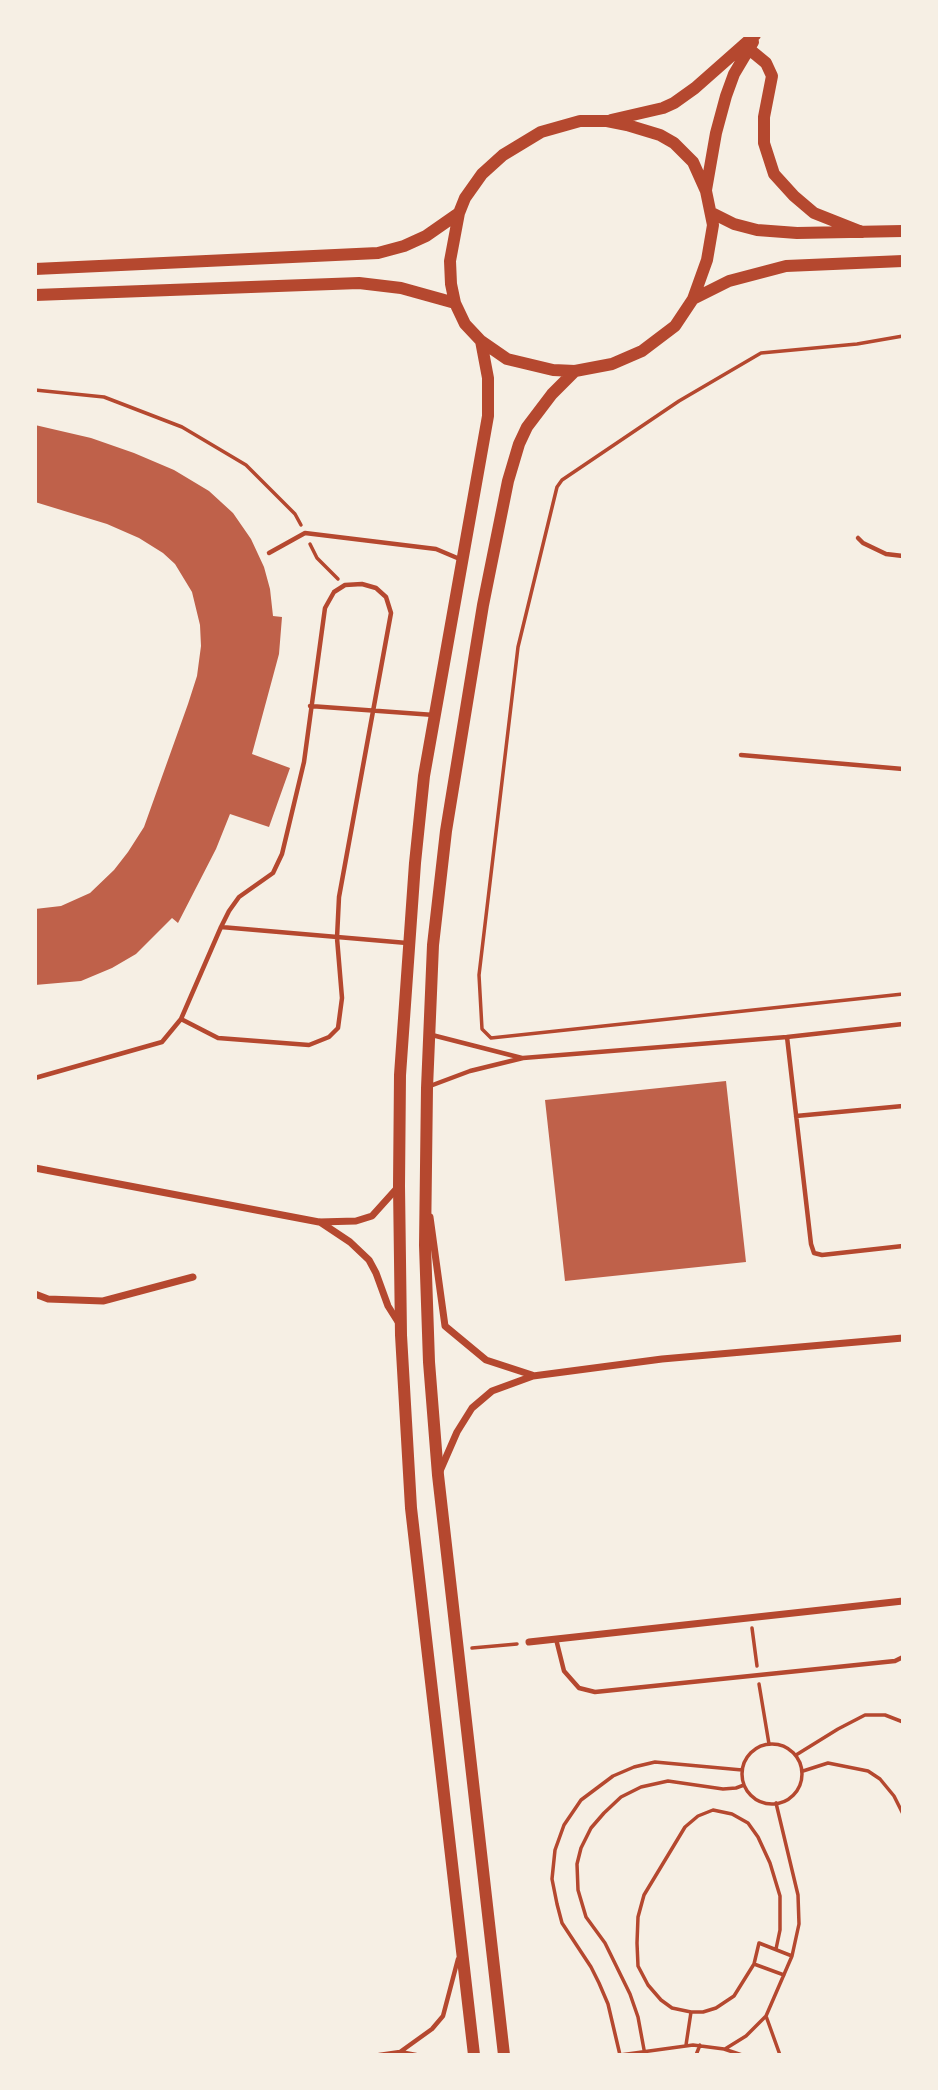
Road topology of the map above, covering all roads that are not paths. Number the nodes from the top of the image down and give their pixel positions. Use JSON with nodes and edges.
{"nodes":[{"id":1,"x":756,"y":35,"type":"edge"},
{"id":2,"x":749,"y":49,"type":"junction"},
{"id":3,"x":607,"y":121,"type":"junction"},
{"id":4,"x":706,"y":191,"type":"junction"},
{"id":5,"x":459,"y":213,"type":"junction"},
{"id":6,"x":712,"y":213,"type":"junction"},
{"id":7,"x":903,"y":231,"type":"edge"},
{"id":8,"x":862,"y":232,"type":"junction"},
{"id":9,"x":903,"y":261,"type":"edge"},
{"id":10,"x":35,"y":269,"type":"edge"},
{"id":11,"x":35,"y":295,"type":"edge"},
{"id":12,"x":693,"y":299,"type":"junction"},
{"id":13,"x":456,"y":303,"type":"junction"},
{"id":14,"x":481,"y":341,"type":"junction"},
{"id":15,"x":575,"y":371,"type":"junction"},
{"id":16,"x":858,"y":538,"type":"dead end"},
{"id":17,"x":269,"y":553,"type":"dead end"},
{"id":18,"x":903,"y":556,"type":"edge"},
{"id":19,"x":462,"y":561,"type":"junction"},
{"id":20,"x":310,"y":706,"type":"junction"},
{"id":21,"x":374,"y":709,"type":"junction"},
{"id":22,"x":434,"y":715,"type":"junction"},
{"id":23,"x":741,"y":755,"type":"dead end"},
{"id":24,"x":903,"y":769,"type":"edge"},
{"id":25,"x":221,"y":927,"type":"junction"},
{"id":26,"x":337,"y":938,"type":"junction"},
{"id":27,"x":408,"y":943,"type":"junction"},
{"id":28,"x":181,"y":1019,"type":"junction"},
{"id":29,"x":903,"y":1024,"type":"edge"},
{"id":30,"x":431,"y":1035,"type":"junction"},
{"id":31,"x":787,"y":1037,"type":"junction"},
{"id":32,"x":523,"y":1058,"type":"junction"},
{"id":33,"x":35,"y":1078,"type":"edge"},
{"id":34,"x":427,"y":1088,"type":"junction"},
{"id":35,"x":903,"y":1107,"type":"edge"},
{"id":36,"x":796,"y":1116,"type":"junction"},
{"id":37,"x":35,"y":1168,"type":"edge"},
{"id":38,"x":426,"y":1184,"type":"junction"},
{"id":39,"x":399,"y":1186,"type":"junction"},
{"id":40,"x":319,"y":1222,"type":"junction"},
{"id":41,"x":903,"y":1246,"type":"edge"},
{"id":42,"x":193,"y":1277,"type":"dead end"},
{"id":43,"x":35,"y":1294,"type":"edge"},
{"id":44,"x":400,"y":1325,"type":"junction"},
{"id":45,"x":903,"y":1338,"type":"edge"},
{"id":46,"x":533,"y":1376,"type":"junction"},
{"id":47,"x":438,"y":1475,"type":"junction"},
{"id":48,"x":903,"y":1601,"type":"edge"},
{"id":49,"x":556,"y":1639,"type":"junction"},
{"id":50,"x":529,"y":1642,"type":"road end"},
{"id":51,"x":903,"y":1657,"type":"edge"},
{"id":52,"x":461,"y":1945,"type":"junction"},
{"id":53,"x":400,"y":2052,"type":"junction"},
{"id":54,"x":379,"y":2055,"type":"edge"},
{"id":55,"x":416,"y":2055,"type":"edge"},
{"id":56,"x":474,"y":2055,"type":"edge"},
{"id":57,"x":504,"y":2055,"type":"edge"}],
"edges":[{"from":1,"to":2,"type":"street"},
{"from":1,"to":3,"type":"street"},
{"from":2,"to":4,"type":"street"},
{"from":2,"to":8,"type":"street"},
{"from":3,"to":4,"type":"street"},
{"from":3,"to":5,"type":"street"},
{"from":4,"to":6,"type":"street"},
{"from":5,"to":10,"type":"street"},
{"from":5,"to":13,"type":"street"},
{"from":6,"to":8,"type":"street"},
{"from":6,"to":12,"type":"street"},
{"from":7,"to":8,"type":"street"},
{"from":9,"to":12,"type":"street"},
{"from":11,"to":13,"type":"street"},
{"from":12,"to":15,"type":"street"},
{"from":13,"to":14,"type":"street"},
{"from":14,"to":15,"type":"street"},
{"from":14,"to":19,"type":"street"},
{"from":15,"to":30,"type":"street"},
{"from":16,"to":18,"type":"lane"},
{"from":17,"to":19,"type":"lane"},
{"from":19,"to":22,"type":"street"},
{"from":20,"to":21,"type":"lane"},
{"from":20,"to":21,"type":"lane"},
{"from":20,"to":25,"type":"lane"},
{"from":21,"to":22,"type":"lane"},
{"from":21,"to":26,"type":"lane"},
{"from":22,"to":27,"type":"street"},
{"from":23,"to":24,"type":"lane"},
{"from":25,"to":26,"type":"lane"},
{"from":25,"to":28,"type":"lane"},
{"from":26,"to":27,"type":"lane"},
{"from":26,"to":28,"type":"lane"},
{"from":27,"to":39,"type":"street"},
{"from":28,"to":33,"type":"lane"},
{"from":29,"to":31,"type":"lane"},
{"from":30,"to":32,"type":"lane"},
{"from":30,"to":34,"type":"street"},
{"from":31,"to":32,"type":"lane"},
{"from":31,"to":36,"type":"lane"},
{"from":32,"to":34,"type":"lane"},
{"from":34,"to":38,"type":"street"},
{"from":35,"to":36,"type":"lane"},
{"from":36,"to":41,"type":"lane"},
{"from":37,"to":40,"type":"street"},
{"from":38,"to":46,"type":"street"},
{"from":38,"to":47,"type":"street"},
{"from":39,"to":40,"type":"street"},
{"from":39,"to":44,"type":"street"},
{"from":40,"to":44,"type":"street"},
{"from":42,"to":43,"type":"street"},
{"from":44,"to":52,"type":"street"},
{"from":45,"to":46,"type":"street"},
{"from":46,"to":47,"type":"street"},
{"from":47,"to":57,"type":"street"},
{"from":48,"to":49,"type":"street"},
{"from":49,"to":50,"type":"street"},
{"from":49,"to":51,"type":"lane"},
{"from":52,"to":53,"type":"lane"},
{"from":52,"to":56,"type":"street"},
{"from":53,"to":54,"type":"lane"},
{"from":53,"to":55,"type":"lane"}]}
